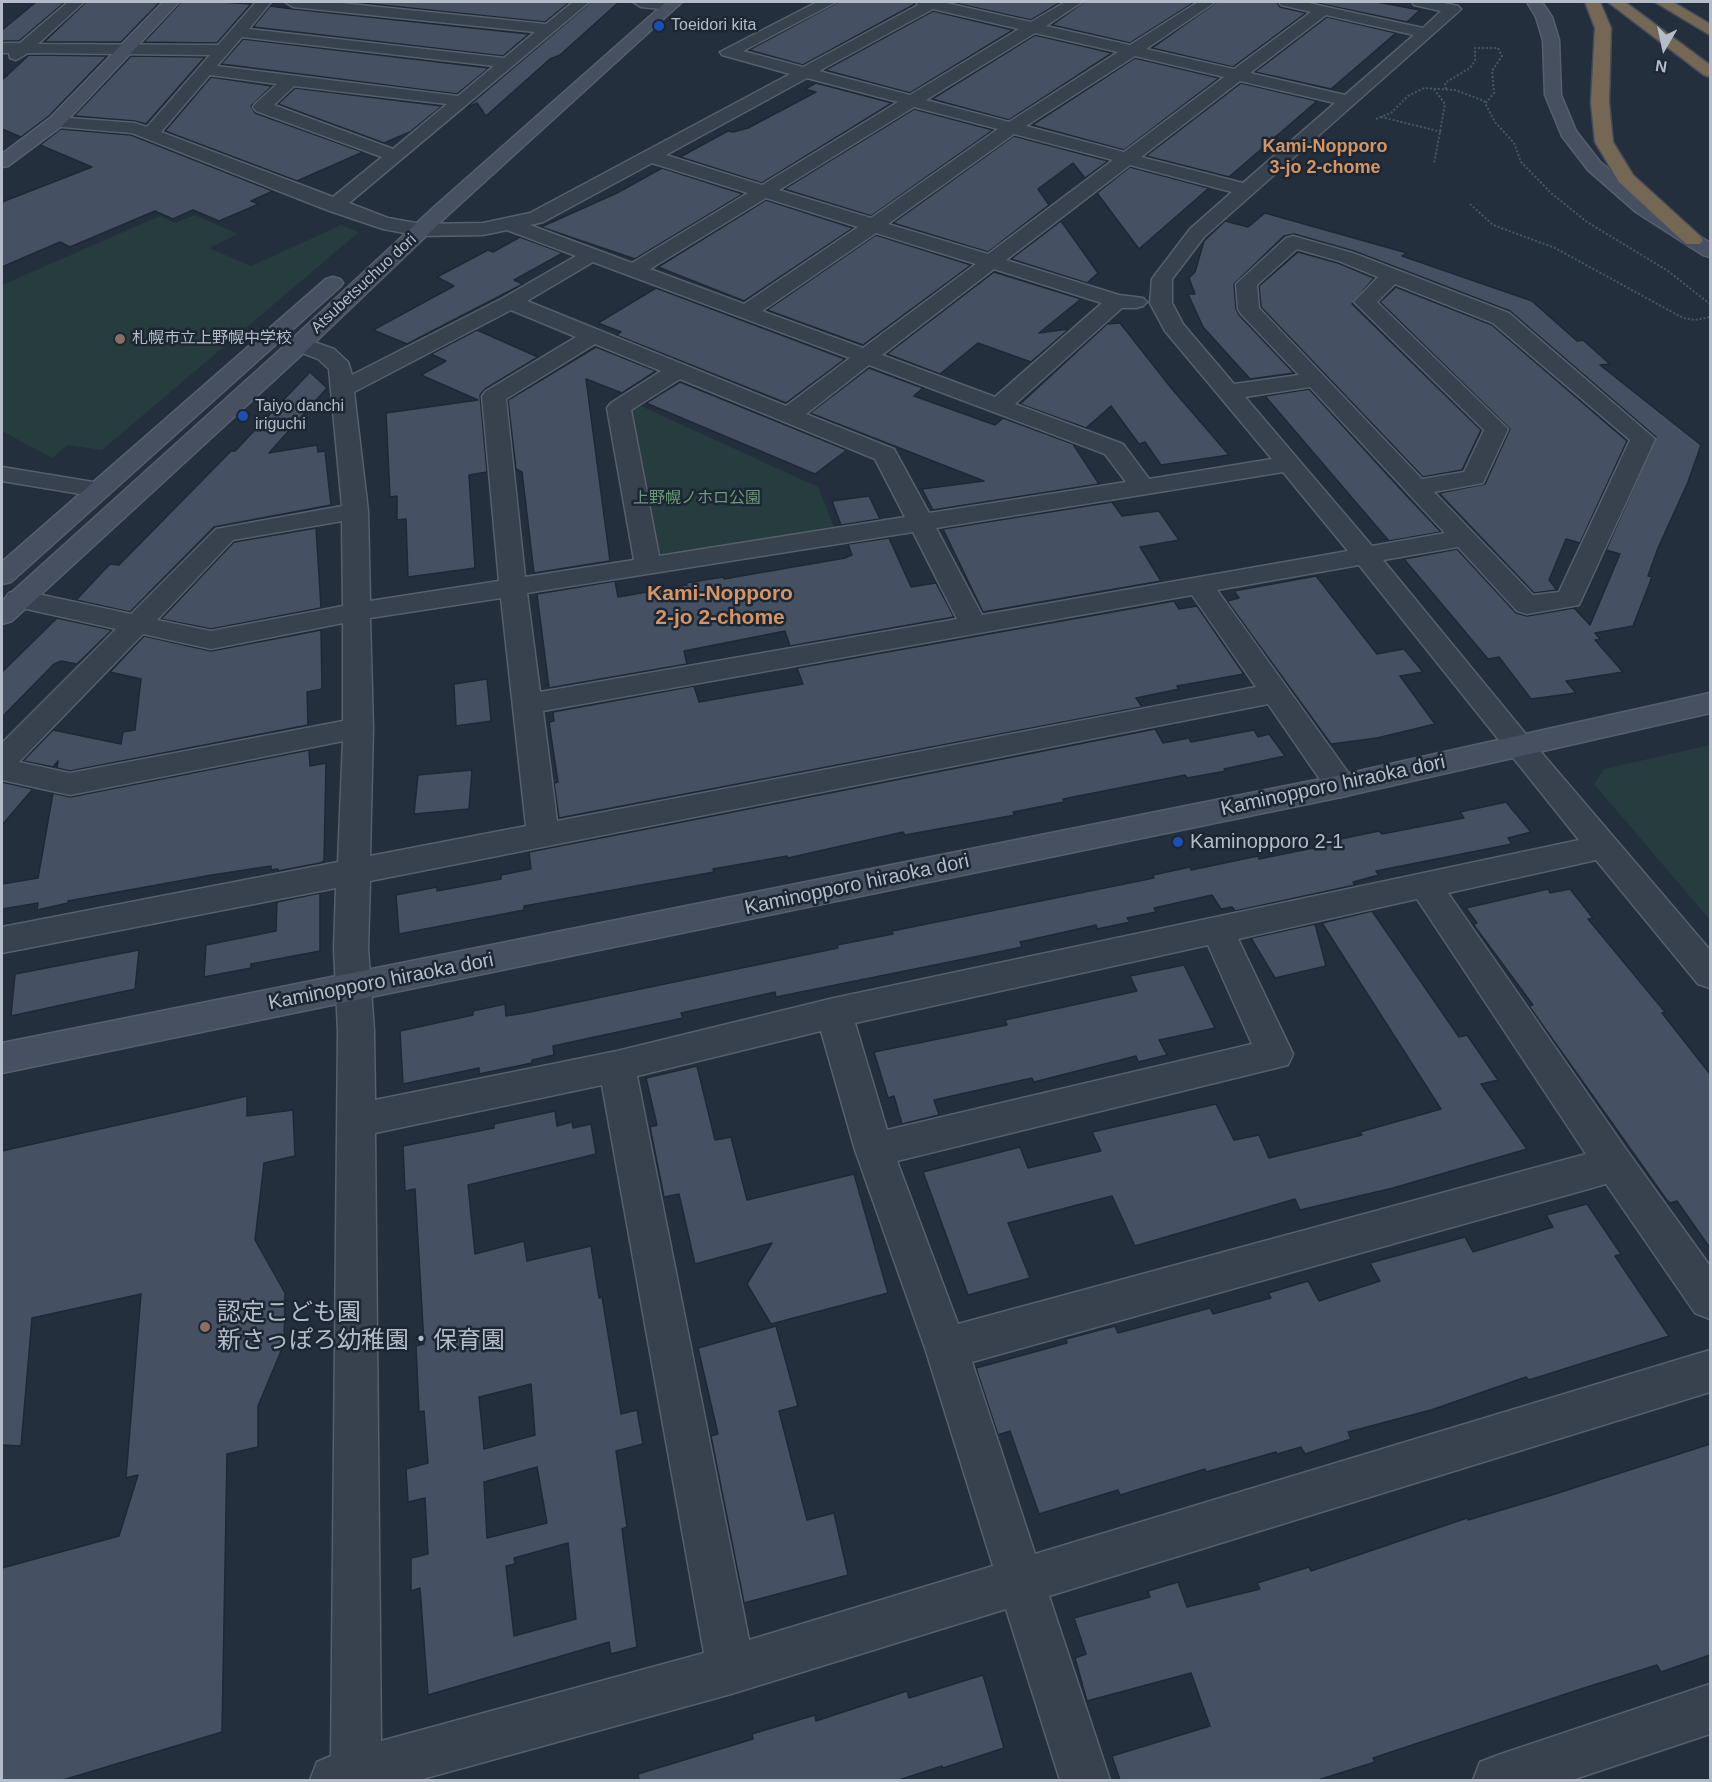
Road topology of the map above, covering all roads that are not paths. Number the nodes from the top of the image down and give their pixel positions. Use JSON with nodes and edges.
{"nodes":[{"id":1,"x":76,"y":2,"type":"edge"},
{"id":2,"x":171,"y":2,"type":"edge"},
{"id":3,"x":264,"y":2,"type":"edge"},
{"id":4,"x":293,"y":2,"type":"edge"},
{"id":5,"x":582,"y":2,"type":"edge"},
{"id":6,"x":657,"y":2,"type":"edge"},
{"id":7,"x":828,"y":2,"type":"edge"},
{"id":8,"x":930,"y":2,"type":"edge"},
{"id":9,"x":1075,"y":2,"type":"edge"},
{"id":10,"x":1208,"y":2,"type":"edge"},
{"id":11,"x":1286,"y":2,"type":"edge"},
{"id":12,"x":1419,"y":2,"type":"edge"},
{"id":13,"x":1535,"y":2,"type":"edge"},
{"id":14,"x":1593,"y":2,"type":"edge"},
{"id":15,"x":1616,"y":2,"type":"edge"},
{"id":16,"x":1643,"y":2,"type":"edge"},
{"id":17,"x":1663,"y":2,"type":"edge"},
{"id":18,"x":1458,"y":5,"type":"edge"},
{"id":19,"x":1682,"y":7,"type":"edge"},
{"id":20,"x":1323,"y":10,"type":"junction"},
{"id":21,"x":1710,"y":14,"type":"edge"},
{"id":22,"x":1034,"y":27,"type":"junction"},
{"id":23,"x":548,"y":29,"type":"junction"},
{"id":24,"x":237,"y":32,"type":"junction"},
{"id":25,"x":1426,"y":33,"type":"junction"},
{"id":26,"x":1709,"y":38,"type":"edge"},
{"id":27,"x":2,"y":48,"type":"edge"},
{"id":28,"x":24,"y":48,"type":"junction"},
{"id":29,"x":126,"y":48,"type":"junction"},
{"id":30,"x":222,"y":50,"type":"junction"},
{"id":31,"x":1135,"y":50,"type":"junction"},
{"id":32,"x":508,"y":63,"type":"junction"},
{"id":33,"x":2,"y":69,"type":"edge"},
{"id":34,"x":207,"y":70,"type":"junction"},
{"id":35,"x":805,"y":72,"type":"junction"},
{"id":36,"x":1710,"y":72,"type":"edge"},
{"id":37,"x":1237,"y":75,"type":"junction"},
{"id":38,"x":290,"y":80,"type":"junction"},
{"id":39,"x":460,"y":101,"type":"junction"},
{"id":40,"x":913,"y":101,"type":"junction"},
{"id":41,"x":1349,"y":101,"type":"junction"},
{"id":42,"x":56,"y":122,"type":"junction"},
{"id":43,"x":1011,"y":128,"type":"junction"},
{"id":44,"x":151,"y":133,"type":"junction"},
{"id":45,"x":393,"y":155,"type":"junction"},
{"id":46,"x":653,"y":157,"type":"junction"},
{"id":47,"x":1126,"y":158,"type":"junction"},
{"id":48,"x":2,"y":162,"type":"edge"},
{"id":49,"x":1246,"y":190,"type":"junction"},
{"id":50,"x":764,"y":191,"type":"junction"},
{"id":51,"x":334,"y":206,"type":"junction"},
{"id":52,"x":512,"y":225,"type":"junction"},
{"id":53,"x":874,"y":225,"type":"junction"},
{"id":54,"x":396,"y":226,"type":"junction"},
{"id":55,"x":421,"y":230,"type":"junction"},
{"id":56,"x":1693,"y":240,"type":"junction"},
{"id":57,"x":1710,"y":251,"type":"edge"},
{"id":58,"x":593,"y":254,"type":"junction"},
{"id":59,"x":991,"y":262,"type":"junction"},
{"id":60,"x":636,"y":269,"type":"junction"},
{"id":61,"x":1392,"y":275,"type":"junction"},
{"id":62,"x":1117,"y":301,"type":"junction"},
{"id":63,"x":510,"y":302,"type":"junction"},
{"id":64,"x":1161,"y":303,"type":"junction"},
{"id":65,"x":748,"y":310,"type":"junction"},
{"id":66,"x":594,"y":335,"type":"junction"},
{"id":67,"x":300,"y":344,"type":"junction"},
{"id":68,"x":868,"y":356,"type":"junction"},
{"id":69,"x":679,"y":370,"type":"junction"},
{"id":70,"x":1315,"y":380,"type":"junction"},
{"id":71,"x":344,"y":388,"type":"junction"},
{"id":72,"x":1229,"y":393,"type":"junction"},
{"id":73,"x":1000,"y":405,"type":"junction"},
{"id":74,"x":789,"y":415,"type":"junction"},
{"id":75,"x":1289,"y":464,"type":"junction"},
{"id":76,"x":2,"y":475,"type":"edge"},
{"id":77,"x":1416,"y":487,"type":"junction"},
{"id":78,"x":1143,"y":488,"type":"junction"},
{"id":79,"x":99,"y":490,"type":"junction"},
{"id":80,"x":356,"y":511,"type":"junction"},
{"id":81,"x":921,"y":524,"type":"junction"},
{"id":82,"x":1464,"y":538,"type":"junction"},
{"id":83,"x":1366,"y":556,"type":"junction"},
{"id":84,"x":648,"y":567,"type":"junction"},
{"id":85,"x":2,"y":576,"type":"edge"},
{"id":86,"x":1199,"y":585,"type":"junction"},
{"id":87,"x":513,"y":588,"type":"junction"},
{"id":88,"x":10,"y":607,"type":"edge"},
{"id":89,"x":356,"y":612,"type":"junction"},
{"id":90,"x":136,"y":624,"type":"junction"},
{"id":91,"x":974,"y":625,"type":"junction"},
{"id":92,"x":1275,"y":693,"type":"junction"},
{"id":93,"x":1710,"y":703,"type":"edge"},
{"id":94,"x":529,"y":704,"type":"junction"},
{"id":95,"x":358,"y":728,"type":"junction"},
{"id":96,"x":1518,"y":745,"type":"junction"},
{"id":97,"x":2,"y":761,"type":"edge"},
{"id":98,"x":2,"y":769,"type":"edge"},
{"id":99,"x":1341,"y":786,"type":"junction"},
{"id":100,"x":543,"y":836,"type":"junction"},
{"id":101,"x":1605,"y":846,"type":"junction"},
{"id":102,"x":354,"y":870,"type":"junction"},
{"id":103,"x":1425,"y":885,"type":"junction"},
{"id":104,"x":1217,"y":929,"type":"junction"},
{"id":105,"x":2,"y":940,"type":"edge"},
{"id":106,"x":1710,"y":974,"type":"edge"},
{"id":107,"x":354,"y":988,"type":"junction"},
{"id":108,"x":834,"y":1013,"type":"junction"},
{"id":109,"x":2,"y":1058,"type":"edge"},
{"id":110,"x":617,"y":1066,"type":"junction"},
{"id":111,"x":354,"y":1120,"type":"junction"},
{"id":112,"x":874,"y":1150,"type":"junction"},
{"id":113,"x":1614,"y":1164,"type":"junction"},
{"id":114,"x":1710,"y":1299,"type":"edge"},
{"id":115,"x":946,"y":1348,"type":"junction"},
{"id":116,"x":1710,"y":1371,"type":"edge"},
{"id":117,"x":1021,"y":1583,"type":"junction"},
{"id":118,"x":731,"y":1670,"type":"junction"},
{"id":119,"x":1710,"y":1709,"type":"edge"},
{"id":120,"x":351,"y":1778,"type":"edge"},
{"id":121,"x":1085,"y":1780,"type":"edge"},
{"id":122,"x":1498,"y":1780,"type":"edge"}],
"edges":[{"from":1,"to":28,"type":"street"},
{"from":2,"to":29,"type":"main road"},
{"from":3,"to":24,"type":"street"},
{"from":4,"to":23,"type":"street"},
{"from":5,"to":23,"type":"street"},
{"from":6,"to":54,"type":"main road","name":"Atsubetsuchuo dori"},
{"from":6,"to":55,"type":"main road","name":"Atsubetsuchuo dori"},
{"from":7,"to":35,"type":"street"},
{"from":8,"to":22,"type":"street"},
{"from":8,"to":35,"type":"street"},
{"from":9,"to":22,"type":"street"},
{"from":10,"to":31,"type":"street"},
{"from":11,"to":20,"type":"street"},
{"from":12,"to":18,"type":"street"},
{"from":13,"to":56,"type":"main road"},
{"from":14,"to":56,"type":"highway"},
{"from":15,"to":36,"type":"highway"},
{"from":16,"to":26,"type":"highway"},
{"from":17,"to":19,"type":"highway"},
{"from":18,"to":25,"type":"street"},
{"from":19,"to":21,"type":"highway"},
{"from":19,"to":26,"type":"highway"},
{"from":20,"to":25,"type":"street"},
{"from":20,"to":37,"type":"street"},
{"from":22,"to":31,"type":"street"},
{"from":22,"to":40,"type":"street"},
{"from":23,"to":32,"type":"street"},
{"from":24,"to":30,"type":"street"},
{"from":24,"to":32,"type":"street"},
{"from":25,"to":41,"type":"street"},
{"from":27,"to":28,"type":"street"},
{"from":28,"to":29,"type":"street"},
{"from":28,"to":33,"type":"street"},
{"from":29,"to":30,"type":"street"},
{"from":29,"to":42,"type":"main road"},
{"from":30,"to":34,"type":"street"},
{"from":31,"to":37,"type":"street"},
{"from":31,"to":43,"type":"street"},
{"from":32,"to":39,"type":"street"},
{"from":34,"to":38,"type":"street"},
{"from":34,"to":44,"type":"street"},
{"from":35,"to":40,"type":"street"},
{"from":35,"to":46,"type":"street"},
{"from":37,"to":41,"type":"street"},
{"from":37,"to":47,"type":"street"},
{"from":38,"to":39,"type":"street"},
{"from":38,"to":45,"type":"street"},
{"from":39,"to":45,"type":"street"},
{"from":40,"to":43,"type":"street"},
{"from":40,"to":50,"type":"street"},
{"from":41,"to":49,"type":"street"},
{"from":42,"to":44,"type":"street"},
{"from":42,"to":48,"type":"main road"},
{"from":43,"to":47,"type":"street"},
{"from":43,"to":53,"type":"street"},
{"from":44,"to":51,"type":"street"},
{"from":45,"to":51,"type":"street"},
{"from":46,"to":50,"type":"street"},
{"from":46,"to":52,"type":"street"},
{"from":47,"to":49,"type":"street"},
{"from":47,"to":59,"type":"street"},
{"from":49,"to":64,"type":"street"},
{"from":50,"to":53,"type":"street"},
{"from":50,"to":60,"type":"street"},
{"from":51,"to":54,"type":"street"},
{"from":52,"to":55,"type":"street"},
{"from":52,"to":58,"type":"street"},
{"from":53,"to":59,"type":"street"},
{"from":53,"to":65,"type":"street"},
{"from":54,"to":55,"type":"street"},
{"from":54,"to":79,"type":"main road","name":"Atsubetsuchuo dori"},
{"from":55,"to":67,"type":"main road","name":"Atsubetsuchuo dori"},
{"from":56,"to":57,"type":"main road"},
{"from":58,"to":60,"type":"street"},
{"from":58,"to":63,"type":"street"},
{"from":59,"to":62,"type":"street"},
{"from":59,"to":68,"type":"street"},
{"from":60,"to":65,"type":"street"},
{"from":61,"to":70,"type":"street"},
{"from":61,"to":77,"type":"street"},
{"from":61,"to":82,"type":"street"},
{"from":62,"to":64,"type":"street"},
{"from":62,"to":73,"type":"street"},
{"from":63,"to":66,"type":"street"},
{"from":63,"to":71,"type":"street"},
{"from":64,"to":72,"type":"street"},
{"from":65,"to":68,"type":"street"},
{"from":66,"to":69,"type":"street"},
{"from":66,"to":87,"type":"street"},
{"from":67,"to":71,"type":"street"},
{"from":67,"to":88,"type":"main road","name":"Atsubetsuchuo dori"},
{"from":68,"to":73,"type":"street"},
{"from":68,"to":74,"type":"street"},
{"from":69,"to":74,"type":"street"},
{"from":69,"to":84,"type":"street"},
{"from":70,"to":72,"type":"street"},
{"from":70,"to":77,"type":"street"},
{"from":71,"to":80,"type":"street"},
{"from":72,"to":75,"type":"street"},
{"from":73,"to":78,"type":"street"},
{"from":74,"to":81,"type":"street"},
{"from":75,"to":78,"type":"street"},
{"from":75,"to":83,"type":"street"},
{"from":76,"to":79,"type":"street"},
{"from":77,"to":82,"type":"street"},
{"from":78,"to":81,"type":"street"},
{"from":79,"to":85,"type":"main road","name":"Atsubetsuchuo dori"},
{"from":80,"to":89,"type":"street"},
{"from":80,"to":90,"type":"street"},
{"from":81,"to":84,"type":"street"},
{"from":81,"to":91,"type":"street"},
{"from":82,"to":83,"type":"street"},
{"from":83,"to":86,"type":"street"},
{"from":83,"to":96,"type":"street"},
{"from":84,"to":87,"type":"street"},
{"from":86,"to":91,"type":"street"},
{"from":86,"to":92,"type":"street"},
{"from":87,"to":89,"type":"street"},
{"from":87,"to":94,"type":"street"},
{"from":88,"to":90,"type":"street"},
{"from":89,"to":90,"type":"street"},
{"from":89,"to":95,"type":"street"},
{"from":90,"to":97,"type":"street"},
{"from":91,"to":94,"type":"street"},
{"from":92,"to":99,"type":"street"},
{"from":92,"to":100,"type":"street"},
{"from":93,"to":96,"type":"main road","name":"Kaminopporo hiraoka dori"},
{"from":94,"to":100,"type":"street"},
{"from":95,"to":98,"type":"street"},
{"from":95,"to":102,"type":"street"},
{"from":96,"to":99,"type":"main road","name":"Kaminopporo hiraoka dori"},
{"from":96,"to":101,"type":"street"},
{"from":99,"to":107,"type":"main road","name":"Kaminopporo hiraoka dori"},
{"from":100,"to":102,"type":"street"},
{"from":101,"to":103,"type":"street"},
{"from":101,"to":106,"type":"street"},
{"from":102,"to":105,"type":"street"},
{"from":102,"to":107,"type":"street"},
{"from":103,"to":104,"type":"street"},
{"from":103,"to":113,"type":"street"},
{"from":104,"to":108,"type":"street"},
{"from":104,"to":112,"type":"street"},
{"from":107,"to":109,"type":"main road","name":"Kaminopporo hiraoka dori"},
{"from":107,"to":111,"type":"street"},
{"from":108,"to":110,"type":"street"},
{"from":108,"to":112,"type":"street"},
{"from":110,"to":111,"type":"street"},
{"from":110,"to":118,"type":"street"},
{"from":111,"to":120,"type":"street"},
{"from":112,"to":115,"type":"street"},
{"from":113,"to":114,"type":"street"},
{"from":113,"to":115,"type":"street"},
{"from":115,"to":117,"type":"street"},
{"from":116,"to":117,"type":"street"},
{"from":117,"to":118,"type":"street"},
{"from":117,"to":121,"type":"street"},
{"from":118,"to":120,"type":"street"},
{"from":119,"to":122,"type":"street"}]}
